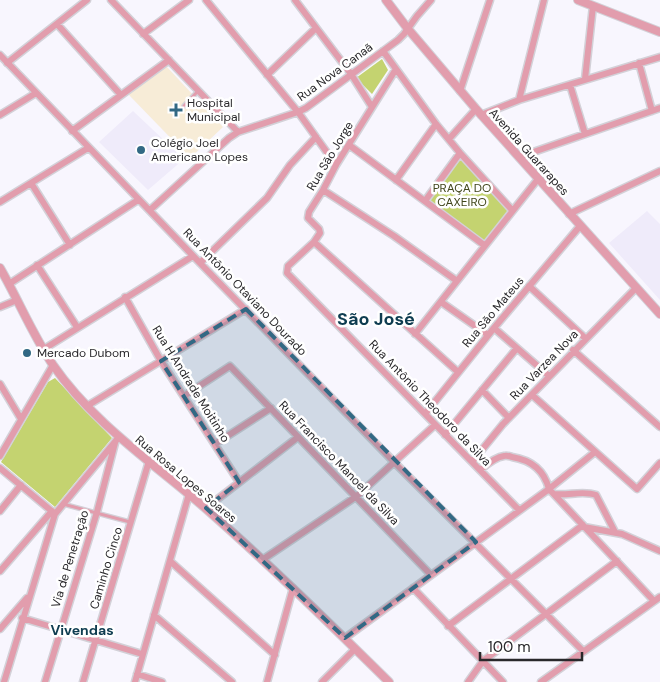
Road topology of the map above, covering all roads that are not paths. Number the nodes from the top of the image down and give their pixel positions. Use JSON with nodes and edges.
{"nodes":[{"id":1,"x":87,"y":0,"type":"edge"},
{"id":2,"x":111,"y":0,"type":"edge"},
{"id":3,"x":189,"y":0,"type":"edge"},
{"id":4,"x":206,"y":0,"type":"edge"},
{"id":5,"x":295,"y":0,"type":"edge"},
{"id":6,"x":386,"y":0,"type":"edge"},
{"id":7,"x":431,"y":0,"type":"edge"},
{"id":8,"x":490,"y":0,"type":"edge"},
{"id":9,"x":544,"y":0,"type":"edge"},
{"id":10,"x":578,"y":0,"type":"edge"},
{"id":11,"x":593,"y":6,"type":"junction"},
{"id":12,"x":57,"y":24,"type":"junction"},
{"id":13,"x":316,"y":28,"type":"junction"},
{"id":14,"x":408,"y":29,"type":"junction"},
{"id":15,"x":660,"y":32,"type":"edge"},
{"id":16,"x":143,"y":34,"type":"junction"},
{"id":17,"x":383,"y":51,"type":"junction"},
{"id":18,"x":0,"y":55,"type":"edge"},
{"id":19,"x":660,"y":57,"type":"edge"},
{"id":20,"x":169,"y":60,"type":"junction"},
{"id":21,"x":7,"y":63,"type":"junction"},
{"id":22,"x":639,"y":63,"type":"junction"},
{"id":23,"x":396,"y":69,"type":"junction"},
{"id":24,"x":351,"y":74,"type":"junction"},
{"id":25,"x":267,"y":75,"type":"junction"},
{"id":26,"x":585,"y":79,"type":"junction"},
{"id":27,"x":570,"y":85,"type":"junction"},
{"id":28,"x":198,"y":91,"type":"junction"},
{"id":29,"x":460,"y":91,"type":"junction"},
{"id":30,"x":36,"y":93,"type":"junction"},
{"id":31,"x":121,"y":95,"type":"junction"},
{"id":32,"x":519,"y":100,"type":"junction"},
{"id":33,"x":184,"y":106,"type":"dead end"},
{"id":34,"x":372,"y":107,"type":"junction"},
{"id":35,"x":660,"y":108,"type":"edge"},
{"id":36,"x":652,"y":111,"type":"junction"},
{"id":37,"x":298,"y":112,"type":"junction"},
{"id":38,"x":478,"y":112,"type":"junction"},
{"id":39,"x":0,"y":115,"type":"edge"},
{"id":40,"x":436,"y":124,"type":"junction"},
{"id":41,"x":72,"y":131,"type":"junction"},
{"id":42,"x":238,"y":132,"type":"junction"},
{"id":43,"x":585,"y":134,"type":"junction"},
{"id":44,"x":316,"y":137,"type":"junction"},
{"id":45,"x":449,"y":138,"type":"junction"},
{"id":46,"x":349,"y":145,"type":"junction"},
{"id":47,"x":88,"y":148,"type":"junction"},
{"id":48,"x":460,"y":153,"type":"junction"},
{"id":49,"x":519,"y":157,"type":"junction"},
{"id":50,"x":336,"y":165,"type":"junction"},
{"id":51,"x":660,"y":171,"type":"edge"},
{"id":52,"x":538,"y":179,"type":"junction"},
{"id":53,"x":396,"y":180,"type":"junction"},
{"id":54,"x":31,"y":183,"type":"junction"},
{"id":55,"x":323,"y":190,"type":"junction"},
{"id":56,"x":1,"y":200,"type":"edge"},
{"id":57,"x":138,"y":200,"type":"junction"},
{"id":58,"x":425,"y":201,"type":"junction"},
{"id":59,"x":150,"y":210,"type":"junction"},
{"id":60,"x":512,"y":210,"type":"junction"},
{"id":61,"x":570,"y":214,"type":"junction"},
{"id":62,"x":580,"y":226,"type":"junction"},
{"id":63,"x":314,"y":242,"type":"junction"},
{"id":64,"x":70,"y":244,"type":"junction"},
{"id":65,"x":484,"y":245,"type":"junction"},
{"id":66,"x":192,"y":256,"type":"junction"},
{"id":67,"x":200,"y":264,"type":"junction"},
{"id":68,"x":37,"y":265,"type":"junction"},
{"id":69,"x":0,"y":268,"type":"edge"},
{"id":70,"x":457,"y":281,"type":"junction"},
{"id":71,"x":9,"y":284,"type":"junction"},
{"id":72,"x":529,"y":286,"type":"junction"},
{"id":73,"x":636,"y":288,"type":"junction"},
{"id":74,"x":125,"y":297,"type":"junction"},
{"id":75,"x":17,"y":300,"type":"junction"},
{"id":76,"x":441,"y":302,"type":"junction"},
{"id":77,"x":0,"y":307,"type":"edge"},
{"id":78,"x":246,"y":309,"type":"junction"},
{"id":79,"x":660,"y":314,"type":"edge"},
{"id":80,"x":77,"y":327,"type":"junction"},
{"id":81,"x":494,"y":328,"type":"junction"},
{"id":82,"x":415,"y":334,"type":"junction"},
{"id":83,"x":488,"y":335,"type":"junction"},
{"id":84,"x":585,"y":338,"type":"junction"},
{"id":85,"x":517,"y":348,"type":"junction"},
{"id":86,"x":44,"y":349,"type":"junction"},
{"id":87,"x":573,"y":350,"type":"junction"},
{"id":88,"x":161,"y":361,"type":"junction"},
{"id":89,"x":53,"y":365,"type":"junction"},
{"id":90,"x":458,"y":372,"type":"junction"},
{"id":91,"x":550,"y":376,"type":"junction"},
{"id":92,"x":0,"y":384,"type":"edge"},
{"id":93,"x":482,"y":390,"type":"junction"},
{"id":94,"x":532,"y":395,"type":"junction"},
{"id":95,"x":184,"y":396,"type":"junction"},
{"id":96,"x":87,"y":406,"type":"junction"},
{"id":97,"x":271,"y":408,"type":"junction"},
{"id":98,"x":425,"y":414,"type":"junction"},
{"id":99,"x":509,"y":418,"type":"junction"},
{"id":100,"x":22,"y":419,"type":"junction"},
{"id":101,"x":435,"y":425,"type":"junction"},
{"id":102,"x":660,"y":427,"type":"edge"},
{"id":103,"x":445,"y":435,"type":"junction"},
{"id":104,"x":298,"y":437,"type":"junction"},
{"id":105,"x":117,"y":439,"type":"junction"},
{"id":106,"x":215,"y":444,"type":"junction"},
{"id":107,"x":595,"y":452,"type":"junction"},
{"id":108,"x":0,"y":456,"type":"edge"},
{"id":109,"x":149,"y":461,"type":"junction"},
{"id":110,"x":394,"y":462,"type":"junction"},
{"id":111,"x":472,"y":462,"type":"junction"},
{"id":112,"x":660,"y":463,"type":"edge"},
{"id":113,"x":0,"y":468,"type":"edge"},
{"id":114,"x":480,"y":470,"type":"junction"},
{"id":115,"x":239,"y":482,"type":"junction"},
{"id":116,"x":21,"y":485,"type":"junction"},
{"id":117,"x":552,"y":491,"type":"junction"},
{"id":118,"x":189,"y":494,"type":"junction"},
{"id":119,"x":356,"y":497,"type":"junction"},
{"id":120,"x":63,"y":504,"type":"junction"},
{"id":121,"x":206,"y":508,"type":"junction"},
{"id":122,"x":519,"y":510,"type":"junction"},
{"id":123,"x":0,"y":511,"type":"edge"},
{"id":124,"x":96,"y":512,"type":"junction"},
{"id":125,"x":53,"y":513,"type":"junction"},
{"id":126,"x":132,"y":523,"type":"junction"},
{"id":127,"x":583,"y":526,"type":"junction"},
{"id":128,"x":615,"y":532,"type":"junction"},
{"id":129,"x":476,"y":542,"type":"junction"},
{"id":130,"x":660,"y":550,"type":"edge"},
{"id":131,"x":262,"y":560,"type":"junction"},
{"id":132,"x":170,"y":561,"type":"junction"},
{"id":133,"x":617,"y":561,"type":"junction"},
{"id":134,"x":0,"y":571,"type":"edge"},
{"id":135,"x":431,"y":575,"type":"junction"},
{"id":136,"x":511,"y":578,"type":"junction"},
{"id":137,"x":293,"y":588,"type":"junction"},
{"id":138,"x":413,"y":588,"type":"junction"},
{"id":139,"x":30,"y":595,"type":"junction"},
{"id":140,"x":657,"y":599,"type":"edge"},
{"id":141,"x":154,"y":614,"type":"junction"},
{"id":142,"x":546,"y":614,"type":"junction"},
{"id":143,"x":22,"y":618,"type":"junction"},
{"id":144,"x":448,"y":626,"type":"junction"},
{"id":145,"x":0,"y":629,"type":"edge"},
{"id":146,"x":61,"y":629,"type":"junction"},
{"id":147,"x":345,"y":638,"type":"junction"},
{"id":148,"x":95,"y":640,"type":"junction"},
{"id":149,"x":355,"y":649,"type":"junction"},
{"id":150,"x":583,"y":651,"type":"junction"},
{"id":151,"x":142,"y":654,"type":"junction"},
{"id":152,"x":275,"y":655,"type":"junction"},
{"id":153,"x":483,"y":661,"type":"junction"},
{"id":154,"x":137,"y":674,"type":"junction"},
{"id":155,"x":4,"y":682,"type":"edge"},
{"id":156,"x":45,"y":682,"type":"edge"},
{"id":157,"x":83,"y":682,"type":"edge"},
{"id":158,"x":134,"y":682,"type":"edge"},
{"id":159,"x":162,"y":682,"type":"edge"},
{"id":160,"x":232,"y":682,"type":"edge"},
{"id":161,"x":267,"y":682,"type":"edge"},
{"id":162,"x":322,"y":682,"type":"edge"},
{"id":163,"x":389,"y":682,"type":"edge"},
{"id":164,"x":468,"y":682,"type":"edge"},
{"id":165,"x":503,"y":682,"type":"edge"},
{"id":166,"x":541,"y":682,"type":"edge"}],
"edges":[{"from":1,"to":12,"type":"street"},
{"from":2,"to":16,"type":"street"},
{"from":3,"to":16,"type":"street"},
{"from":4,"to":25,"type":"street"},
{"from":5,"to":13,"type":"street"},
{"from":6,"to":14,"type":"street","name":"Avenida Guararapes"},
{"from":7,"to":14,"type":"street","name":"Rua Nova Canaã"},
{"from":8,"to":29,"type":"street"},
{"from":9,"to":32,"type":"street"},
{"from":10,"to":11,"type":"street"},
{"from":11,"to":15,"type":"street"},
{"from":11,"to":26,"type":"street"},
{"from":12,"to":21,"type":"street"},
{"from":12,"to":31,"type":"street"},
{"from":13,"to":24,"type":"street"},
{"from":13,"to":25,"type":"street"},
{"from":14,"to":17,"type":"street","name":"Rua Nova Canaã"},
{"from":14,"to":29,"type":"street","name":"Avenida Guararapes"},
{"from":16,"to":20,"type":"street"},
{"from":17,"to":23,"type":"street"},
{"from":17,"to":24,"type":"street","name":"Rua Nova Canaã"},
{"from":18,"to":21,"type":"street","name":"Rua Antônio Otaviano Dourado"},
{"from":19,"to":22,"type":"street"},
{"from":20,"to":28,"type":"street"},
{"from":20,"to":31,"type":"street"},
{"from":21,"to":30,"type":"street","name":"Rua Antônio Otaviano Dourado"},
{"from":22,"to":26,"type":"street"},
{"from":22,"to":36,"type":"street"},
{"from":23,"to":34,"type":"street","name":"Rua São Jorge"},
{"from":23,"to":40,"type":"street"},
{"from":24,"to":34,"type":"street"},
{"from":24,"to":37,"type":"street","name":"Rua Nova Canaã"},
{"from":25,"to":37,"type":"street"},
{"from":26,"to":27,"type":"street"},
{"from":27,"to":32,"type":"street"},
{"from":27,"to":43,"type":"street"},
{"from":28,"to":33,"type":"lane"},
{"from":28,"to":42,"type":"street"},
{"from":29,"to":38,"type":"street","name":"Avenida Guararapes"},
{"from":30,"to":39,"type":"street"},
{"from":30,"to":41,"type":"street","name":"Rua Antônio Otaviano Dourado"},
{"from":31,"to":41,"type":"street"},
{"from":32,"to":38,"type":"street"},
{"from":34,"to":46,"type":"street","name":"Rua São Jorge"},
{"from":35,"to":36,"type":"street"},
{"from":36,"to":43,"type":"street"},
{"from":37,"to":42,"type":"street","name":"Rua Nova Canaã"},
{"from":37,"to":44,"type":"street"},
{"from":38,"to":45,"type":"street"},
{"from":38,"to":49,"type":"street","name":"Avenida Guararapes"},
{"from":40,"to":45,"type":"street"},
{"from":40,"to":53,"type":"street"},
{"from":41,"to":47,"type":"street","name":"Rua Antônio Otaviano Dourado"},
{"from":42,"to":59,"type":"street","name":"Rua Nova Canaã"},
{"from":43,"to":49,"type":"street"},
{"from":44,"to":50,"type":"street"},
{"from":44,"to":67,"type":"street"},
{"from":45,"to":48,"type":"street"},
{"from":46,"to":50,"type":"street","name":"Rua São Jorge"},
{"from":46,"to":53,"type":"street"},
{"from":47,"to":54,"type":"street"},
{"from":47,"to":57,"type":"street","name":"Rua Antônio Otaviano Dourado"},
{"from":48,"to":58,"type":"street"},
{"from":48,"to":60,"type":"street"},
{"from":49,"to":52,"type":"street","name":"Avenida Guararapes"},
{"from":50,"to":55,"type":"street","name":"Rua São Jorge"},
{"from":51,"to":61,"type":"street"},
{"from":52,"to":60,"type":"street"},
{"from":52,"to":61,"type":"street","name":"Avenida Guararapes"},
{"from":53,"to":58,"type":"street"},
{"from":54,"to":56,"type":"street"},
{"from":54,"to":64,"type":"street"},
{"from":55,"to":63,"type":"street","name":"Rua São Jorge"},
{"from":55,"to":70,"type":"street"},
{"from":57,"to":59,"type":"street","name":"Rua Antônio Otaviano Dourado"},
{"from":57,"to":64,"type":"street"},
{"from":58,"to":65,"type":"street"},
{"from":59,"to":66,"type":"street","name":"Rua Antônio Otaviano Dourado"},
{"from":60,"to":65,"type":"street"},
{"from":61,"to":62,"type":"street","name":"Avenida Guararapes"},
{"from":62,"to":72,"type":"street","name":"Rua São Mateus"},
{"from":62,"to":73,"type":"street","name":"Avenida Guararapes"},
{"from":63,"to":82,"type":"street"},
{"from":63,"to":98,"type":"street","name":"Rua Antônio Theodoro da Silva"},
{"from":64,"to":68,"type":"street"},
{"from":65,"to":70,"type":"street"},
{"from":66,"to":67,"type":"street","name":"Rua Antônio Otaviano Dourado"},
{"from":66,"to":74,"type":"street"},
{"from":67,"to":78,"type":"street","name":"Rua Antônio Otaviano Dourado"},
{"from":68,"to":71,"type":"street"},
{"from":68,"to":80,"type":"street"},
{"from":69,"to":71,"type":"street","name":"Rua Rosa Lopes Soares"},
{"from":70,"to":76,"type":"street"},
{"from":71,"to":75,"type":"street","name":"Rua Rosa Lopes Soares"},
{"from":72,"to":81,"type":"street","name":"Rua São Mateus"},
{"from":72,"to":84,"type":"street"},
{"from":73,"to":79,"type":"street","name":"Avenida Guararapes"},
{"from":73,"to":84,"type":"street","name":"Rua Varzea Nova"},
{"from":74,"to":80,"type":"street"},
{"from":74,"to":88,"type":"street","name":"Rua H Andrade Moitinho"},
{"from":75,"to":77,"type":"street"},
{"from":75,"to":86,"type":"street","name":"Rua Rosa Lopes Soares"},
{"from":76,"to":82,"type":"street"},
{"from":76,"to":83,"type":"street"},
{"from":78,"to":88,"type":"street"},
{"from":78,"to":110,"type":"street","name":"Rua Antônio Otaviano Dourado"},
{"from":80,"to":86,"type":"street"},
{"from":81,"to":83,"type":"street","name":"Rua São Mateus"},
{"from":81,"to":85,"type":"street"},
{"from":82,"to":90,"type":"street"},
{"from":83,"to":90,"type":"street","name":"Rua São Mateus"},
{"from":84,"to":87,"type":"street","name":"Rua Varzea Nova"},
{"from":85,"to":91,"type":"street"},
{"from":85,"to":93,"type":"street"},
{"from":86,"to":89,"type":"street","name":"Rua Rosa Lopes Soares"},
{"from":87,"to":91,"type":"street","name":"Rua Varzea Nova"},
{"from":87,"to":102,"type":"street"},
{"from":88,"to":95,"type":"street","name":"Rua H Andrade Moitinho"},
{"from":88,"to":96,"type":"street"},
{"from":89,"to":96,"type":"street","name":"Rua Rosa Lopes Soares"},
{"from":89,"to":100,"type":"street"},
{"from":90,"to":98,"type":"street","name":"Rua São Mateus"},
{"from":91,"to":94,"type":"street","name":"Rua Varzea Nova"},
{"from":92,"to":100,"type":"street"},
{"from":93,"to":99,"type":"street"},
{"from":93,"to":103,"type":"street"},
{"from":94,"to":99,"type":"street","name":"Rua Varzea Nova"},
{"from":94,"to":107,"type":"street"},
{"from":95,"to":97,"type":"street","name":"Rua Francisco Manoel da Silva"},
{"from":95,"to":106,"type":"street","name":"Rua H Andrade Moitinho"},
{"from":96,"to":105,"type":"street","name":"Rua Rosa Lopes Soares"},
{"from":97,"to":104,"type":"street","name":"Rua Francisco Manoel da Silva"},
{"from":97,"to":106,"type":"street"},
{"from":98,"to":101,"type":"street","name":"Rua Antônio Theodoro da Silva"},
{"from":99,"to":111,"type":"street","name":"Rua Varzea Nova"},
{"from":100,"to":108,"type":"street"},
{"from":101,"to":103,"type":"street","name":"Rua Antônio Theodoro da Silva"},
{"from":101,"to":110,"type":"street"},
{"from":103,"to":111,"type":"street","name":"Rua Antônio Theodoro da Silva"},
{"from":104,"to":115,"type":"street"},
{"from":104,"to":119,"type":"street","name":"Rua Francisco Manoel da Silva"},
{"from":105,"to":109,"type":"street","name":"Rua Rosa Lopes Soares"},
{"from":105,"to":120,"type":"street","name":"Via de Penetração"},
{"from":105,"to":124,"type":"street","name":"Via de Penetração"},
{"from":106,"to":115,"type":"street","name":"Rua H Andrade Moitinho"},
{"from":107,"to":112,"type":"street"},
{"from":107,"to":117,"type":"street"},
{"from":109,"to":118,"type":"street","name":"Rua Rosa Lopes Soares"},
{"from":109,"to":126,"type":"street","name":"Caminho Cinco"},
{"from":110,"to":119,"type":"street"},
{"from":110,"to":129,"type":"street","name":"Rua Antônio Otaviano Dourado"},
{"from":111,"to":114,"type":"street","name":"Rua Antônio Theodoro da Silva"},
{"from":113,"to":116,"type":"street"},
{"from":114,"to":117,"type":"street"},
{"from":114,"to":122,"type":"street","name":"Rua Antônio Theodoro da Silva"},
{"from":115,"to":121,"type":"street"},
{"from":116,"to":123,"type":"street"},
{"from":116,"to":125,"type":"street"},
{"from":117,"to":122,"type":"street"},
{"from":117,"to":127,"type":"street"},
{"from":117,"to":128,"type":"street"},
{"from":118,"to":121,"type":"street","name":"Rua Rosa Lopes Soares"},
{"from":118,"to":132,"type":"street"},
{"from":119,"to":131,"type":"street"},
{"from":119,"to":135,"type":"street","name":"Rua Francisco Manoel da Silva"},
{"from":120,"to":124,"type":"lane"},
{"from":120,"to":125,"type":"street","name":"Via de Penetração"},
{"from":121,"to":131,"type":"street","name":"Rua Rosa Lopes Soares"},
{"from":122,"to":129,"type":"street"},
{"from":124,"to":126,"type":"lane"},
{"from":124,"to":146,"type":"street","name":"Via de Penetração"},
{"from":125,"to":134,"type":"street"},
{"from":125,"to":139,"type":"street","name":"Via de Penetração"},
{"from":126,"to":148,"type":"street","name":"Caminho Cinco"},
{"from":127,"to":128,"type":"street"},
{"from":127,"to":133,"type":"street"},
{"from":127,"to":136,"type":"street"},
{"from":128,"to":130,"type":"street"},
{"from":129,"to":135,"type":"street"},
{"from":129,"to":136,"type":"street","name":"Rua Antônio Otaviano Dourado"},
{"from":131,"to":137,"type":"street","name":"Rua Rosa Lopes Soares"},
{"from":132,"to":141,"type":"street"},
{"from":132,"to":152,"type":"street"},
{"from":133,"to":140,"type":"street"},
{"from":133,"to":142,"type":"street"},
{"from":135,"to":138,"type":"street"},
{"from":136,"to":142,"type":"street","name":"Rua Antônio Otaviano Dourado"},
{"from":136,"to":144,"type":"street"},
{"from":137,"to":147,"type":"street","name":"Rua Rosa Lopes Soares"},
{"from":137,"to":152,"type":"street"},
{"from":138,"to":144,"type":"street"},
{"from":138,"to":147,"type":"street"},
{"from":139,"to":143,"type":"street","name":"Via de Penetração"},
{"from":139,"to":145,"type":"street"},
{"from":140,"to":150,"type":"street"},
{"from":141,"to":151,"type":"street"},
{"from":141,"to":160,"type":"street"},
{"from":142,"to":150,"type":"street","name":"Rua Antônio Otaviano Dourado"},
{"from":142,"to":153,"type":"street"},
{"from":143,"to":146,"type":"street"},
{"from":143,"to":155,"type":"street","name":"Via de Penetração"},
{"from":144,"to":153,"type":"street"},
{"from":146,"to":148,"type":"street"},
{"from":146,"to":156,"type":"street","name":"Via de Penetração"},
{"from":147,"to":149,"type":"street","name":"Rua Rosa Lopes Soares"},
{"from":148,"to":151,"type":"street"},
{"from":148,"to":157,"type":"street","name":"Caminho Cinco"},
{"from":149,"to":162,"type":"street"},
{"from":149,"to":163,"type":"street","name":"Rua Rosa Lopes Soares"},
{"from":150,"to":166,"type":"street"},
{"from":151,"to":154,"type":"street"},
{"from":152,"to":161,"type":"street"},
{"from":153,"to":164,"type":"street"},
{"from":153,"to":165,"type":"street"},
{"from":154,"to":158,"type":"street"},
{"from":154,"to":159,"type":"street"}]}
